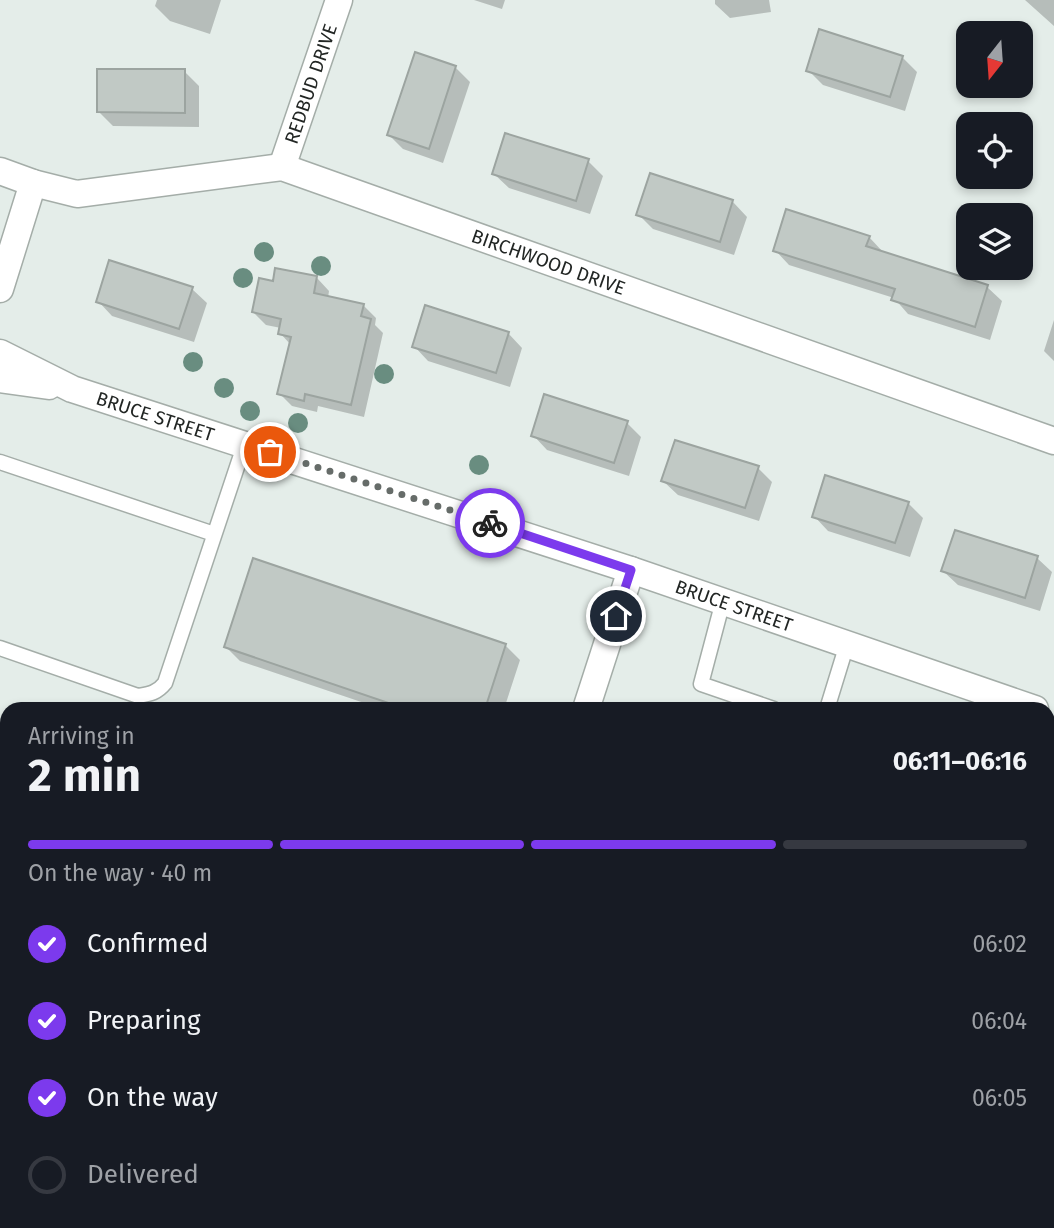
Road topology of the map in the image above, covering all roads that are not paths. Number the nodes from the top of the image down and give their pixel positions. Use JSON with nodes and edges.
{"nodes":[{"id":1,"x":339,"y":0,"type":"edge"},
{"id":2,"x":282,"y":167,"type":"junction"},
{"id":3,"x":0,"y":171,"type":"edge"},
{"id":4,"x":33,"y":183,"type":"junction"},
{"id":5,"x":0,"y":289,"type":"edge"},
{"id":6,"x":0,"y":353,"type":"edge"},
{"id":7,"x":0,"y":379,"type":"edge"},
{"id":8,"x":72,"y":389,"type":"junction"},
{"id":9,"x":1054,"y":441,"type":"edge"},
{"id":10,"x":245,"y":443,"type":"junction"},
{"id":11,"x":0,"y":462,"type":"edge"},
{"id":12,"x":214,"y":534,"type":"junction"},
{"id":13,"x":631,"y":570,"type":"junction"},
{"id":14,"x":723,"y":601,"type":"junction"},
{"id":15,"x":847,"y":644,"type":"junction"},
{"id":16,"x":0,"y":648,"type":"edge"},
{"id":17,"x":588,"y":702,"type":"edge"},
{"id":18,"x":754,"y":702,"type":"edge"},
{"id":19,"x":829,"y":702,"type":"edge"},
{"id":20,"x":1015,"y":702,"type":"edge"}],
"edges":[{"from":1,"to":2,"type":"street","name":"REDBUD DRIVE"},
{"from":2,"to":4,"type":"street","name":"BIRCHWOOD DRIVE"},
{"from":2,"to":9,"type":"street","name":"BIRCHWOOD DRIVE"},
{"from":3,"to":4,"type":"street","name":"BIRCHWOOD DRIVE"},
{"from":4,"to":5,"type":"street"},
{"from":6,"to":8,"type":"street","name":"BRUCE STREET"},
{"from":7,"to":8,"type":"street","name":"BRUCE STREET"},
{"from":8,"to":10,"type":"street","name":"BRUCE STREET"},
{"from":10,"to":12,"type":"lane"},
{"from":10,"to":13,"type":"street","name":"BRUCE STREET"},
{"from":11,"to":12,"type":"lane"},
{"from":12,"to":16,"type":"lane"},
{"from":13,"to":14,"type":"street","name":"BRUCE STREET"},
{"from":13,"to":17,"type":"street"},
{"from":14,"to":15,"type":"street","name":"BRUCE STREET"},
{"from":14,"to":18,"type":"lane"},
{"from":15,"to":19,"type":"lane"},
{"from":15,"to":20,"type":"street","name":"BRUCE STREET"}]}
